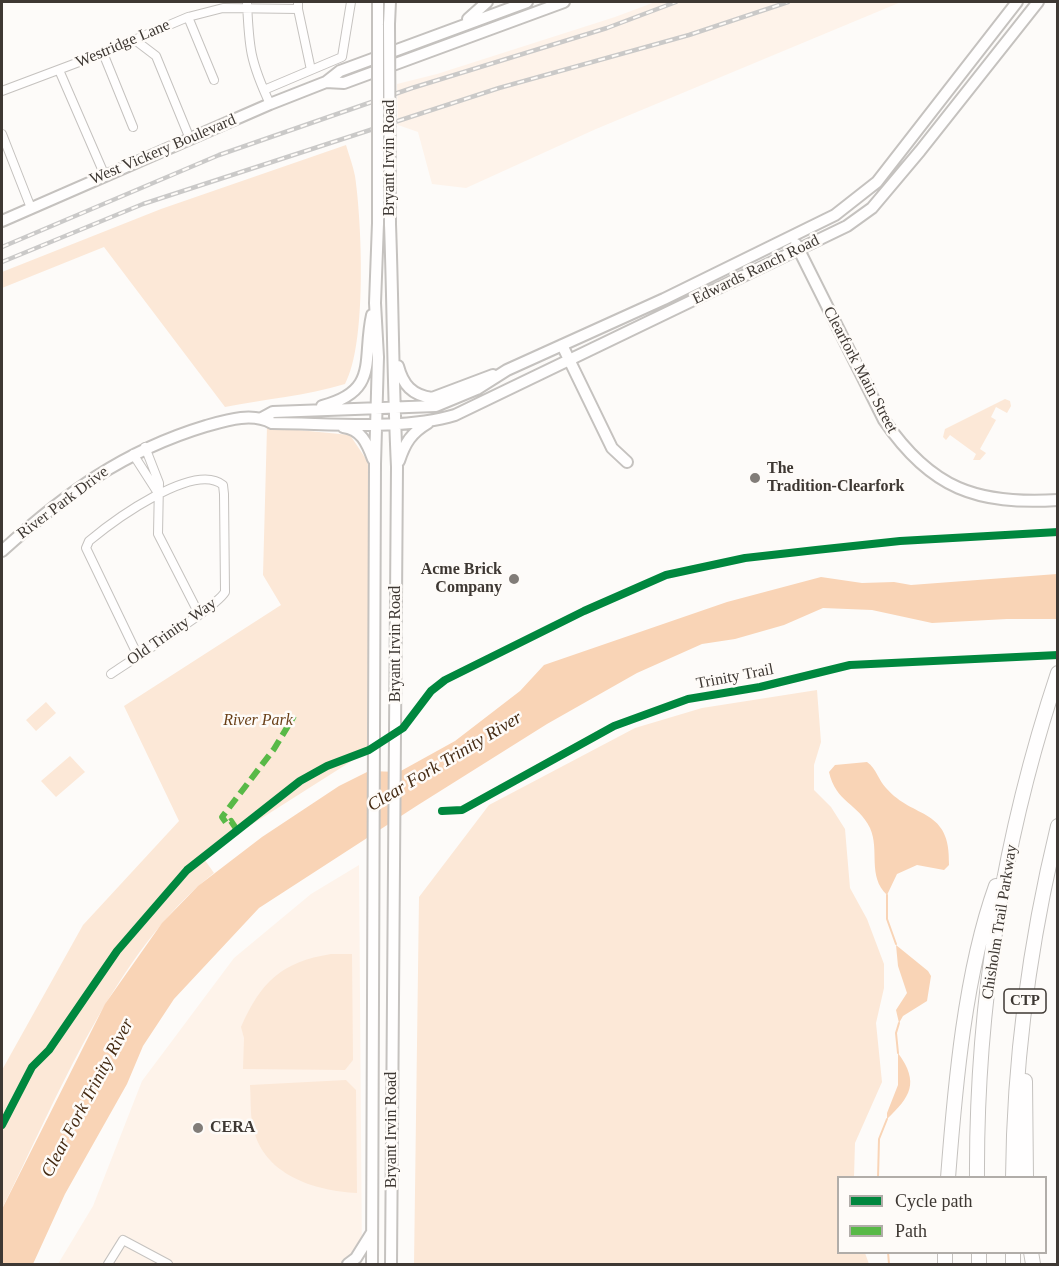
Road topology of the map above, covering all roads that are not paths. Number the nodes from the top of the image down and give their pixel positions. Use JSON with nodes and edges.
{"nodes":[{"id":1,"x":351,"y":2,"type":"edge"},
{"id":2,"x":378,"y":2,"type":"edge"},
{"id":3,"x":390,"y":2,"type":"edge"},
{"id":4,"x":487,"y":2,"type":"edge"},
{"id":5,"x":564,"y":2,"type":"edge"},
{"id":6,"x":1017,"y":2,"type":"edge"},
{"id":7,"x":1038,"y":2,"type":"edge"},
{"id":8,"x":516,"y":3,"type":"edge"},
{"id":9,"x":247,"y":5,"type":"edge"},
{"id":10,"x":298,"y":5,"type":"edge"},
{"id":11,"x":188,"y":17,"type":"junction"},
{"id":12,"x":518,"y":17,"type":"junction"},
{"id":13,"x":384,"y":25,"type":"junction"},
{"id":14,"x":431,"y":36,"type":"junction"},
{"id":15,"x":135,"y":40,"type":"junction"},
{"id":16,"x":103,"y":53,"type":"junction"},
{"id":17,"x":58,"y":70,"type":"junction"},
{"id":18,"x":311,"y":70,"type":"junction"},
{"id":19,"x":214,"y":80,"type":"dead end"},
{"id":20,"x":326,"y":82,"type":"junction"},
{"id":21,"x":264,"y":90,"type":"junction"},
{"id":22,"x":2,"y":91,"type":"edge"},
{"id":23,"x":270,"y":104,"type":"junction"},
{"id":24,"x":133,"y":127,"type":"dead end"},
{"id":25,"x":2,"y":134,"type":"edge"},
{"id":26,"x":190,"y":139,"type":"junction"},
{"id":27,"x":897,"y":155,"type":"junction"},
{"id":28,"x":910,"y":164,"type":"junction"},
{"id":29,"x":105,"y":176,"type":"junction"},
{"id":30,"x":31,"y":208,"type":"junction"},
{"id":31,"x":2,"y":221,"type":"edge"},
{"id":32,"x":792,"y":236,"type":"junction"},
{"id":33,"x":798,"y":249,"type":"junction"},
{"id":34,"x":672,"y":295,"type":"junction"},
{"id":35,"x":375,"y":303,"type":"junction"},
{"id":36,"x":640,"y":328,"type":"junction"},
{"id":37,"x":562,"y":345,"type":"junction"},
{"id":38,"x":394,"y":355,"type":"junction"},
{"id":39,"x":569,"y":362,"type":"junction"},
{"id":40,"x":507,"y":370,"type":"junction"},
{"id":41,"x":393,"y":408,"type":"junction"},
{"id":42,"x":377,"y":409,"type":"junction"},
{"id":43,"x":304,"y":410,"type":"junction"},
{"id":44,"x":262,"y":418,"type":"junction"},
{"id":45,"x":431,"y":421,"type":"junction"},
{"id":46,"x":307,"y":422,"type":"junction"},
{"id":47,"x":377,"y":423,"type":"junction"},
{"id":48,"x":393,"y":423,"type":"junction"},
{"id":49,"x":145,"y":447,"type":"junction"},
{"id":50,"x":133,"y":454,"type":"junction"},
{"id":51,"x":627,"y":462,"type":"dead end"},
{"id":52,"x":375,"y":464,"type":"junction"},
{"id":53,"x":397,"y":467,"type":"junction"},
{"id":54,"x":158,"y":493,"type":"junction"},
{"id":55,"x":1058,"y":500,"type":"edge"},
{"id":56,"x":2,"y":551,"type":"edge"},
{"id":57,"x":199,"y":614,"type":"junction"},
{"id":58,"x":138,"y":656,"type":"junction"},
{"id":59,"x":1058,"y":673,"type":"edge"},
{"id":60,"x":111,"y":674,"type":"dead end"},
{"id":61,"x":1058,"y":826,"type":"edge"},
{"id":62,"x":1014,"y":836,"type":"junction"},
{"id":63,"x":1024,"y":1010,"type":"junction"},
{"id":64,"x":948,"y":1176,"type":"edge"},
{"id":65,"x":977,"y":1176,"type":"edge"},
{"id":66,"x":1013,"y":1176,"type":"edge"},
{"id":67,"x":1026,"y":1176,"type":"edge"},
{"id":68,"x":372,"y":1231,"type":"junction"},
{"id":69,"x":108,"y":1264,"type":"edge"},
{"id":70,"x":168,"y":1264,"type":"edge"},
{"id":71,"x":348,"y":1264,"type":"edge"},
{"id":72,"x":372,"y":1264,"type":"edge"},
{"id":73,"x":391,"y":1264,"type":"edge"}],
"edges":[{"from":1,"to":18,"type":"street"},
{"from":2,"to":13,"type":"main road"},
{"from":3,"to":13,"type":"main road"},
{"from":4,"to":14,"type":"main road"},
{"from":5,"to":12,"type":"main road","name":"West Vickery Boulevard"},
{"from":6,"to":27,"type":"main road","name":"Edwards Ranch Road"},
{"from":7,"to":28,"type":"main road","name":"Edwards Ranch Road"},
{"from":8,"to":12,"type":"main road"},
{"from":8,"to":14,"type":"main road","name":"West Vickery Boulevard"},
{"from":9,"to":10,"type":"street","name":"Westridge Lane"},
{"from":9,"to":11,"type":"street","name":"Westridge Lane"},
{"from":9,"to":21,"type":"street"},
{"from":10,"to":18,"type":"street"},
{"from":11,"to":15,"type":"street","name":"Westridge Lane"},
{"from":11,"to":19,"type":"street"},
{"from":12,"to":20,"type":"main road","name":"West Vickery Boulevard"},
{"from":13,"to":35,"type":"main road","name":"Bryant Irvin Road","bridge":true},
{"from":13,"to":38,"type":"main road","name":"Bryant Irvin Road","bridge":true},
{"from":14,"to":20,"type":"main road","name":"West Vickery Boulevard"},
{"from":15,"to":16,"type":"street","name":"Westridge Lane"},
{"from":15,"to":26,"type":"street"},
{"from":16,"to":17,"type":"street","name":"Westridge Lane"},
{"from":16,"to":24,"type":"street"},
{"from":17,"to":22,"type":"street","name":"Westridge Lane"},
{"from":17,"to":29,"type":"street"},
{"from":18,"to":21,"type":"street"},
{"from":20,"to":23,"type":"main road","name":"West Vickery Boulevard"},
{"from":21,"to":23,"type":"street"},
{"from":23,"to":26,"type":"main road","name":"West Vickery Boulevard"},
{"from":25,"to":30,"type":"street"},
{"from":26,"to":29,"type":"main road","name":"West Vickery Boulevard"},
{"from":27,"to":28,"type":"main road"},
{"from":27,"to":32,"type":"main road","name":"Edwards Ranch Road"},
{"from":28,"to":33,"type":"main road","name":"Edwards Ranch Road"},
{"from":29,"to":30,"type":"main road","name":"West Vickery Boulevard"},
{"from":30,"to":31,"type":"main road","name":"West Vickery Boulevard"},
{"from":32,"to":33,"type":"main road","name":"Clearfork Main Street"},
{"from":32,"to":34,"type":"main road","name":"Edwards Ranch Road"},
{"from":33,"to":36,"type":"main road","name":"Edwards Ranch Road"},
{"from":33,"to":55,"type":"main road","name":"Clearfork Main Street"},
{"from":34,"to":36,"type":"main road"},
{"from":34,"to":37,"type":"main road","name":"Edwards Ranch Road"},
{"from":35,"to":42,"type":"main road","name":"Bryant Irvin Road"},
{"from":35,"to":43,"type":"main road"},
{"from":36,"to":39,"type":"main road","name":"Edwards Ranch Road"},
{"from":37,"to":39,"type":"main road"},
{"from":37,"to":40,"type":"main road","name":"Edwards Ranch Road"},
{"from":38,"to":40,"type":"main road"},
{"from":38,"to":41,"type":"main road","name":"Bryant Irvin Road"},
{"from":39,"to":45,"type":"main road","name":"Edwards Ranch Road"},
{"from":39,"to":51,"type":"main road"},
{"from":40,"to":41,"type":"main road","name":"Edwards Ranch Road"},
{"from":41,"to":42,"type":"main road","name":"Edwards Ranch Road"},
{"from":41,"to":48,"type":"main road","name":"Bryant Irvin Road"},
{"from":42,"to":43,"type":"main road","name":"River Park Drive"},
{"from":42,"to":47,"type":"main road","name":"Bryant Irvin Road"},
{"from":43,"to":44,"type":"main road","name":"River Park Drive"},
{"from":44,"to":46,"type":"main road","name":"River Park Drive"},
{"from":44,"to":49,"type":"main road","name":"River Park Drive"},
{"from":45,"to":48,"type":"main road","name":"Edwards Ranch Road"},
{"from":45,"to":53,"type":"main road"},
{"from":46,"to":47,"type":"main road","name":"River Park Drive"},
{"from":46,"to":52,"type":"main road"},
{"from":47,"to":48,"type":"main road","name":"Edwards Ranch Road"},
{"from":47,"to":52,"type":"main road","name":"Bryant Irvin Road"},
{"from":48,"to":53,"type":"main road","name":"Bryant Irvin Road"},
{"from":49,"to":50,"type":"main road","name":"River Park Drive"},
{"from":49,"to":54,"type":"street"},
{"from":50,"to":54,"type":"street"},
{"from":50,"to":56,"type":"main road","name":"River Park Drive"},
{"from":52,"to":68,"type":"main road","name":"Bryant Irvin Road"},
{"from":53,"to":73,"type":"main road","name":"Bryant Irvin Road"},
{"from":54,"to":57,"type":"street"},
{"from":54,"to":57,"type":"street","name":"Old Trinity Way"},
{"from":54,"to":58,"type":"street"},
{"from":57,"to":58,"type":"street","name":"Old Trinity Way"},
{"from":58,"to":60,"type":"street","name":"Old Trinity Way"},
{"from":59,"to":62,"type":"highway","name":"Chisholm Trail Parkway","number":"CTP"},
{"from":61,"to":63,"type":"highway","number":"CTP"},
{"from":62,"to":64,"type":"highway"},
{"from":62,"to":65,"type":"highway","name":"Chisholm Trail Parkway","number":"CTP"},
{"from":63,"to":66,"type":"highway","number":"CTP"},
{"from":63,"to":67,"type":"highway"},
{"from":68,"to":71,"type":"main road"},
{"from":68,"to":72,"type":"main road","name":"Bryant Irvin Road"},
{"from":69,"to":70,"type":"street"}]}
